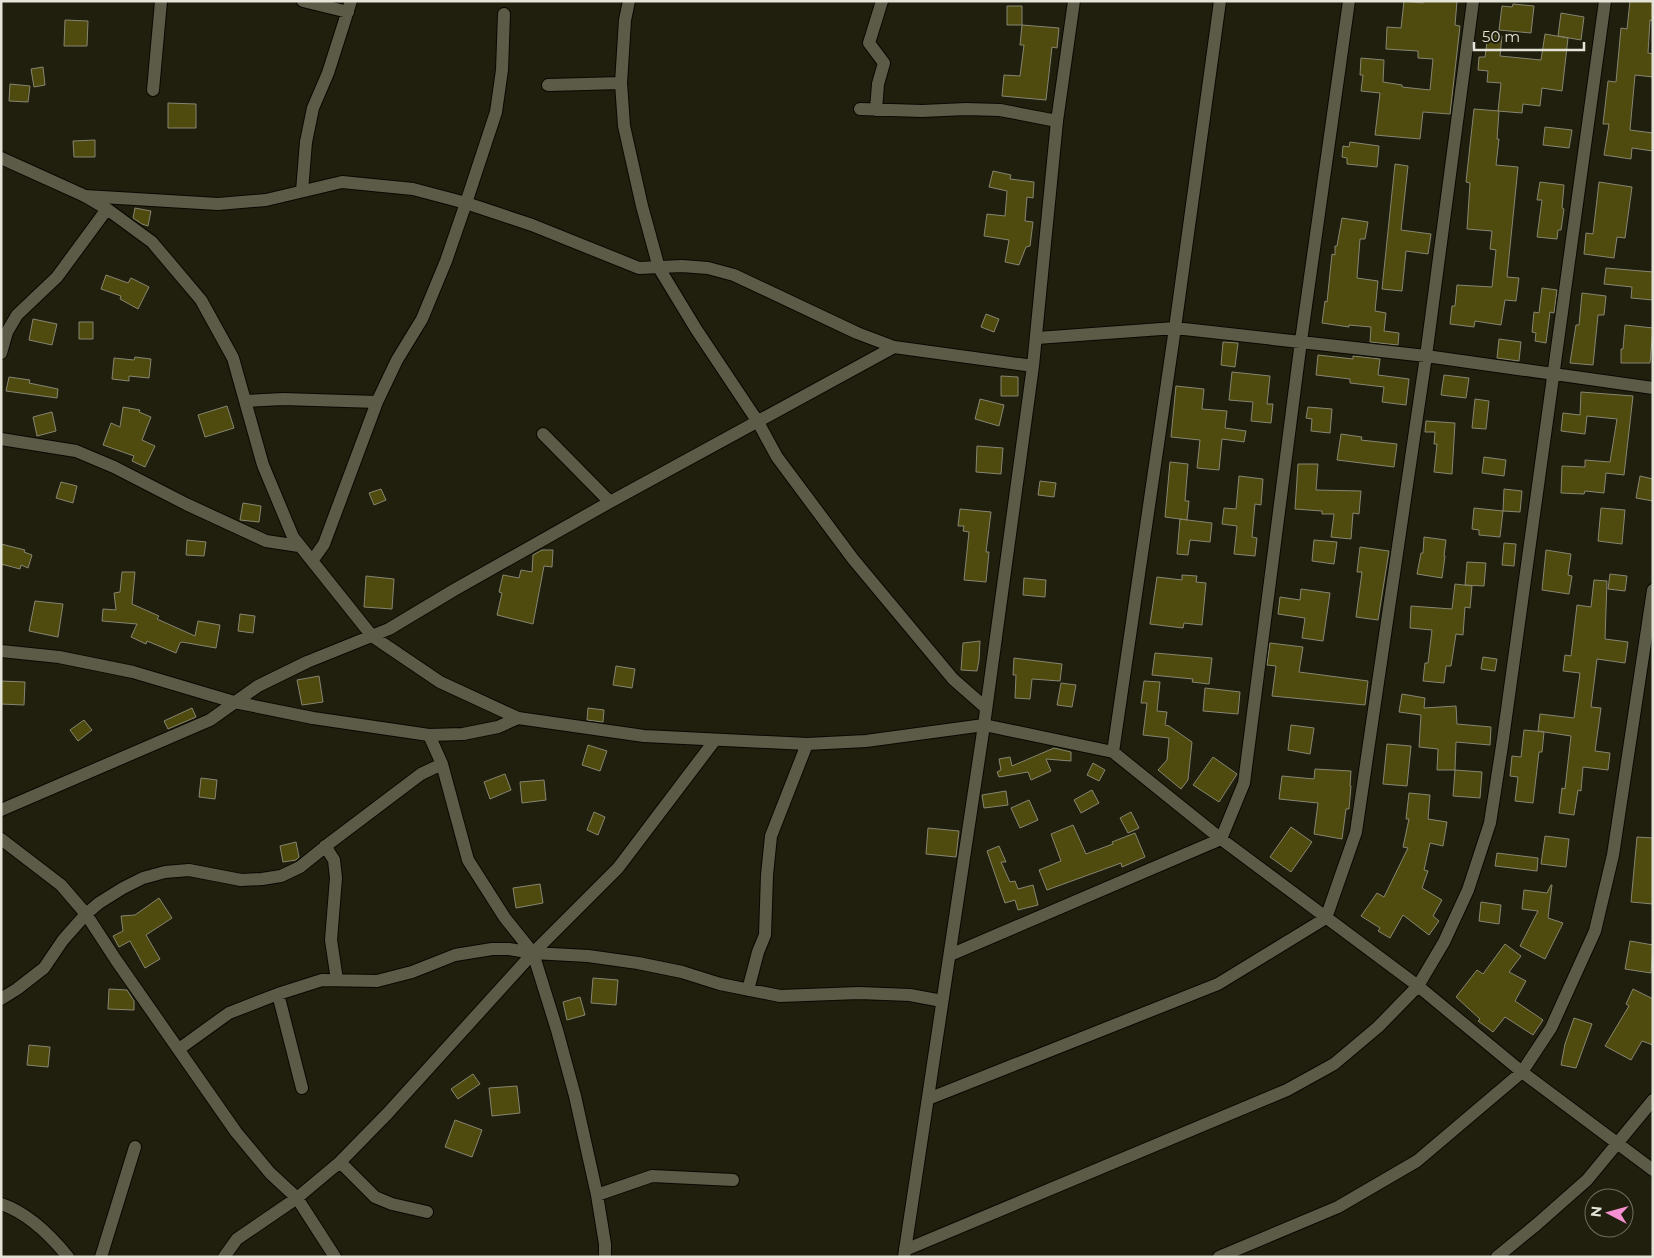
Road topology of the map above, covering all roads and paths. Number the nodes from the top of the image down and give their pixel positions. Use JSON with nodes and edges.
{"nodes":[{"id":1,"x":161,"y":1,"type":"edge"},
{"id":2,"x":303,"y":1,"type":"edge"},
{"id":3,"x":629,"y":1,"type":"edge"},
{"id":4,"x":882,"y":1,"type":"edge"},
{"id":5,"x":1074,"y":1,"type":"edge"},
{"id":6,"x":1220,"y":1,"type":"edge"},
{"id":7,"x":1350,"y":1,"type":"edge"},
{"id":8,"x":1473,"y":1,"type":"edge"},
{"id":9,"x":1605,"y":1,"type":"edge"},
{"id":10,"x":350,"y":7,"type":"edge"},
{"id":11,"x":504,"y":14,"type":"dead end"},
{"id":12,"x":621,"y":83,"type":"junction"},
{"id":13,"x":548,"y":84,"type":"dead end"},
{"id":14,"x":153,"y":90,"type":"dead end"},
{"id":15,"x":860,"y":109,"type":"dead end"},
{"id":16,"x":876,"y":110,"type":"junction"},
{"id":17,"x":1057,"y":121,"type":"junction"},
{"id":18,"x":1,"y":158,"type":"edge"},
{"id":19,"x":302,"y":191,"type":"junction"},
{"id":20,"x":85,"y":196,"type":"junction"},
{"id":21,"x":466,"y":203,"type":"junction"},
{"id":22,"x":107,"y":209,"type":"junction"},
{"id":23,"x":659,"y":268,"type":"junction"},
{"id":24,"x":1176,"y":328,"type":"junction"},
{"id":25,"x":1037,"y":338,"type":"junction"},
{"id":26,"x":1301,"y":341,"type":"junction"},
{"id":27,"x":894,"y":347,"type":"junction"},
{"id":28,"x":2,"y":348,"type":"edge"},
{"id":29,"x":1426,"y":356,"type":"junction"},
{"id":30,"x":1033,"y":366,"type":"junction"},
{"id":31,"x":1553,"y":373,"type":"junction"},
{"id":32,"x":1653,"y":388,"type":"edge"},
{"id":33,"x":246,"y":401,"type":"junction"},
{"id":34,"x":377,"y":402,"type":"junction"},
{"id":35,"x":758,"y":422,"type":"junction"},
{"id":36,"x":544,"y":434,"type":"dead end"},
{"id":37,"x":1,"y":439,"type":"edge"},
{"id":38,"x":610,"y":502,"type":"junction"},
{"id":39,"x":299,"y":546,"type":"junction"},
{"id":40,"x":312,"y":561,"type":"junction"},
{"id":41,"x":1653,"y":590,"type":"edge"},
{"id":42,"x":372,"y":636,"type":"junction"},
{"id":43,"x":1,"y":651,"type":"edge"},
{"id":44,"x":234,"y":702,"type":"junction"},
{"id":45,"x":986,"y":708,"type":"junction"},
{"id":46,"x":518,"y":718,"type":"junction"},
{"id":47,"x":984,"y":725,"type":"junction"},
{"id":48,"x":429,"y":735,"type":"junction"},
{"id":49,"x":715,"y":740,"type":"junction"},
{"id":50,"x":806,"y":744,"type":"junction"},
{"id":51,"x":1113,"y":752,"type":"junction"},
{"id":52,"x":442,"y":764,"type":"junction"},
{"id":53,"x":1,"y":810,"type":"edge"},
{"id":54,"x":1,"y":839,"type":"edge"},
{"id":55,"x":1221,"y":839,"type":"junction"},
{"id":56,"x":326,"y":846,"type":"junction"},
{"id":57,"x":86,"y":914,"type":"junction"},
{"id":58,"x":1326,"y":918,"type":"junction"},
{"id":59,"x":533,"y":953,"type":"junction"},
{"id":60,"x":950,"y":955,"type":"junction"},
{"id":61,"x":337,"y":980,"type":"junction"},
{"id":62,"x":1418,"y":986,"type":"junction"},
{"id":63,"x":748,"y":990,"type":"junction"},
{"id":64,"x":278,"y":994,"type":"junction"},
{"id":65,"x":1,"y":999,"type":"edge"},
{"id":66,"x":942,"y":1001,"type":"junction"},
{"id":67,"x":179,"y":1049,"type":"junction"},
{"id":68,"x":1522,"y":1072,"type":"junction"},
{"id":69,"x":302,"y":1088,"type":"dead end"},
{"id":70,"x":928,"y":1099,"type":"junction"},
{"id":71,"x":1653,"y":1100,"type":"edge"},
{"id":72,"x":1616,"y":1143,"type":"junction"},
{"id":73,"x":135,"y":1147,"type":"dead end"},
{"id":74,"x":340,"y":1162,"type":"junction"},
{"id":75,"x":1653,"y":1170,"type":"edge"},
{"id":76,"x":733,"y":1180,"type":"dead end"},
{"id":77,"x":597,"y":1195,"type":"junction"},
{"id":78,"x":297,"y":1198,"type":"junction"},
{"id":79,"x":1,"y":1204,"type":"edge"},
{"id":80,"x":427,"y":1212,"type":"dead end"},
{"id":81,"x":905,"y":1253,"type":"edge"},
{"id":82,"x":68,"y":1257,"type":"edge"},
{"id":83,"x":101,"y":1257,"type":"edge"},
{"id":84,"x":224,"y":1257,"type":"edge"},
{"id":85,"x":335,"y":1257,"type":"edge"},
{"id":86,"x":605,"y":1257,"type":"edge"},
{"id":87,"x":1219,"y":1257,"type":"edge"},
{"id":88,"x":1497,"y":1257,"type":"edge"}],
"edges":[{"from":1,"to":14,"type":"street"},
{"from":2,"to":10,"type":"street"},
{"from":3,"to":12,"type":"street"},
{"from":4,"to":16,"type":"street"},
{"from":5,"to":17,"type":"street"},
{"from":6,"to":24,"type":"street"},
{"from":7,"to":26,"type":"street"},
{"from":8,"to":29,"type":"street"},
{"from":9,"to":31,"type":"street"},
{"from":10,"to":19,"type":"street"},
{"from":11,"to":21,"type":"street"},
{"from":12,"to":13,"type":"street"},
{"from":12,"to":23,"type":"street"},
{"from":15,"to":16,"type":"street"},
{"from":16,"to":17,"type":"street"},
{"from":17,"to":25,"type":"street"},
{"from":18,"to":20,"type":"street"},
{"from":19,"to":20,"type":"street"},
{"from":19,"to":21,"type":"street"},
{"from":20,"to":22,"type":"street"},
{"from":21,"to":23,"type":"street"},
{"from":21,"to":34,"type":"street"},
{"from":22,"to":28,"type":"street"},
{"from":22,"to":33,"type":"street"},
{"from":23,"to":27,"type":"street"},
{"from":23,"to":35,"type":"street"},
{"from":24,"to":25,"type":"street"},
{"from":24,"to":26,"type":"street"},
{"from":24,"to":51,"type":"street"},
{"from":25,"to":30,"type":"street"},
{"from":26,"to":29,"type":"street"},
{"from":26,"to":55,"type":"street"},
{"from":27,"to":30,"type":"street"},
{"from":27,"to":35,"type":"street"},
{"from":29,"to":31,"type":"street"},
{"from":29,"to":58,"type":"street"},
{"from":30,"to":45,"type":"street"},
{"from":31,"to":32,"type":"street"},
{"from":31,"to":62,"type":"street"},
{"from":33,"to":34,"type":"street"},
{"from":33,"to":39,"type":"street"},
{"from":34,"to":40,"type":"street"},
{"from":35,"to":38,"type":"street"},
{"from":35,"to":45,"type":"street"},
{"from":36,"to":38,"type":"street"},
{"from":37,"to":39,"type":"street"},
{"from":38,"to":42,"type":"street"},
{"from":39,"to":40,"type":"street"},
{"from":40,"to":42,"type":"street"},
{"from":41,"to":68,"type":"street"},
{"from":42,"to":44,"type":"street"},
{"from":42,"to":46,"type":"street"},
{"from":43,"to":44,"type":"street"},
{"from":44,"to":48,"type":"street"},
{"from":44,"to":53,"type":"street"},
{"from":45,"to":47,"type":"street"},
{"from":46,"to":48,"type":"street"},
{"from":46,"to":49,"type":"street"},
{"from":47,"to":50,"type":"street"},
{"from":47,"to":51,"type":"street"},
{"from":47,"to":60,"type":"street"},
{"from":48,"to":52,"type":"street"},
{"from":49,"to":50,"type":"street"},
{"from":49,"to":59,"type":"street"},
{"from":50,"to":63,"type":"street"},
{"from":51,"to":55,"type":"street"},
{"from":52,"to":56,"type":"street"},
{"from":52,"to":59,"type":"street"},
{"from":54,"to":57,"type":"street"},
{"from":55,"to":58,"type":"street"},
{"from":55,"to":60,"type":"street"},
{"from":56,"to":57,"type":"street"},
{"from":56,"to":61,"type":"street"},
{"from":57,"to":65,"type":"street"},
{"from":57,"to":67,"type":"street"},
{"from":58,"to":62,"type":"street"},
{"from":58,"to":70,"type":"street"},
{"from":59,"to":61,"type":"street"},
{"from":59,"to":63,"type":"street"},
{"from":59,"to":74,"type":"street"},
{"from":59,"to":77,"type":"street"},
{"from":60,"to":66,"type":"street"},
{"from":61,"to":64,"type":"street"},
{"from":62,"to":68,"type":"street"},
{"from":62,"to":81,"type":"street"},
{"from":63,"to":66,"type":"street"},
{"from":64,"to":67,"type":"street"},
{"from":64,"to":69,"type":"street"},
{"from":66,"to":70,"type":"street"},
{"from":67,"to":78,"type":"street"},
{"from":68,"to":72,"type":"street"},
{"from":68,"to":87,"type":"street"},
{"from":70,"to":81,"type":"street"},
{"from":71,"to":72,"type":"street"},
{"from":72,"to":75,"type":"street"},
{"from":72,"to":88,"type":"street"},
{"from":73,"to":83,"type":"street"},
{"from":74,"to":78,"type":"street"},
{"from":74,"to":80,"type":"street"},
{"from":76,"to":77,"type":"street"},
{"from":77,"to":86,"type":"street"},
{"from":78,"to":84,"type":"street"},
{"from":78,"to":85,"type":"street"},
{"from":79,"to":82,"type":"street"}]}
